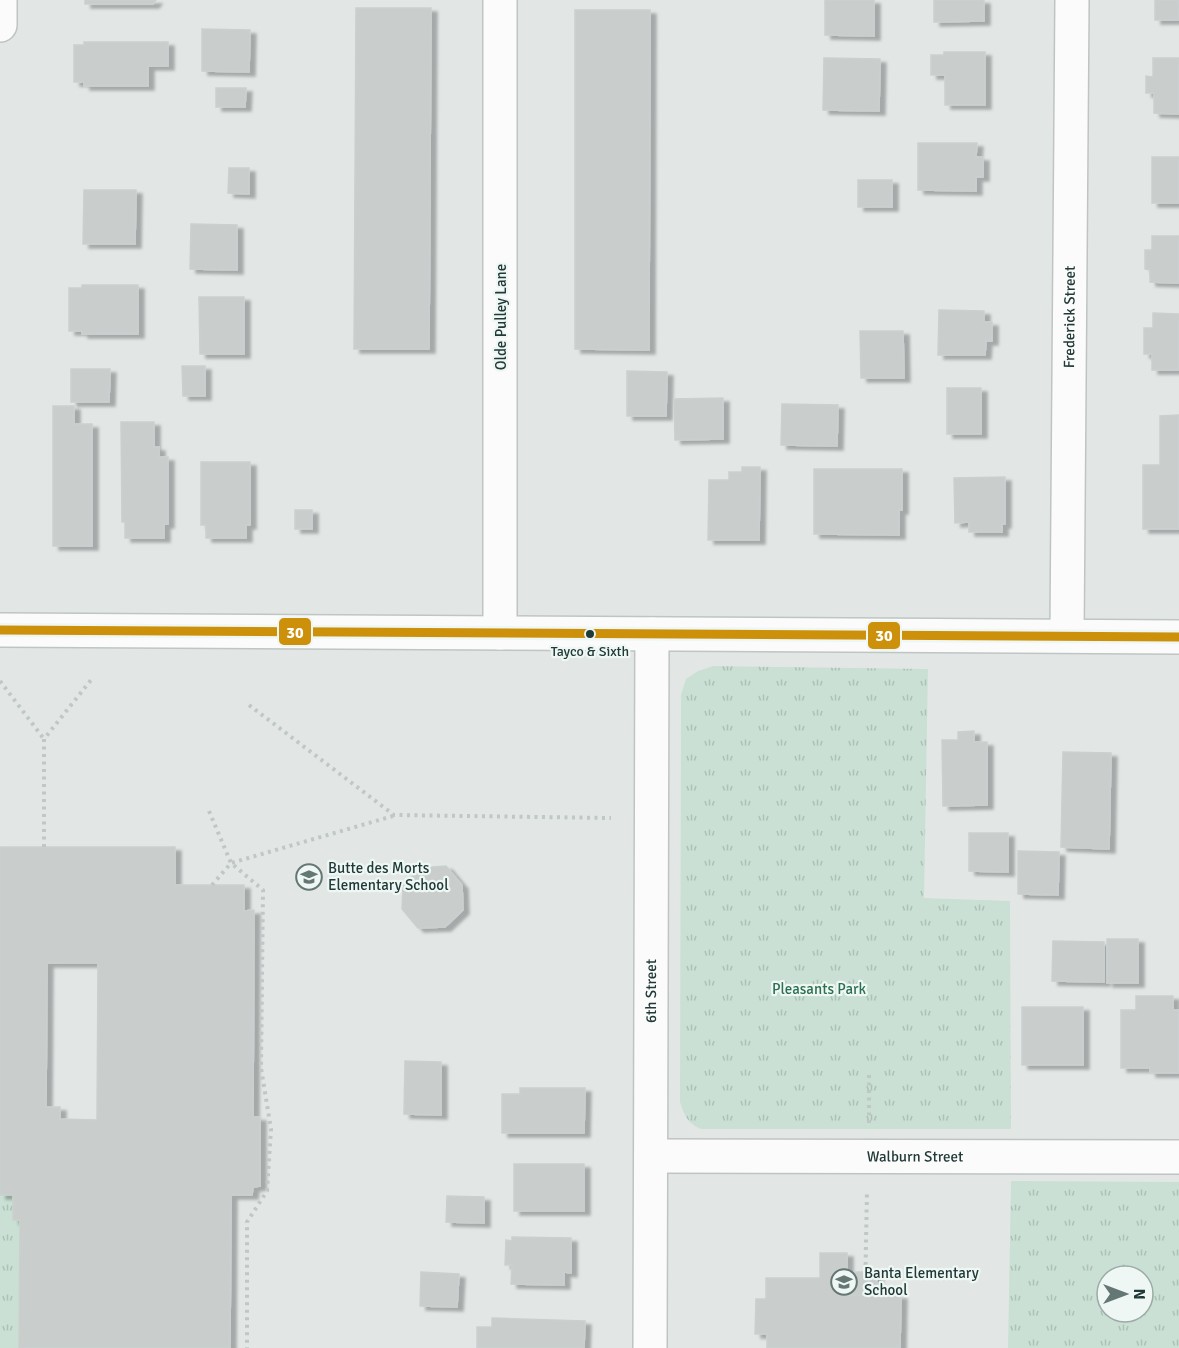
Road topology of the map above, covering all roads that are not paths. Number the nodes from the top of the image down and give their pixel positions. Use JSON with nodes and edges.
{"nodes":[{"id":1,"x":0,"y":0,"type":"edge"},
{"id":2,"x":500,"y":0,"type":"edge"},
{"id":3,"x":1072,"y":0,"type":"edge"},
{"id":4,"x":0,"y":25,"type":"edge"},
{"id":5,"x":0,"y":630,"type":"edge"},
{"id":6,"x":500,"y":633,"type":"junction"},
{"id":7,"x":652,"y":634,"type":"junction"},
{"id":8,"x":1067,"y":635,"type":"junction"},
{"id":9,"x":1179,"y":636,"type":"edge"},
{"id":10,"x":651,"y":1156,"type":"junction"},
{"id":11,"x":1179,"y":1157,"type":"edge"},
{"id":12,"x":650,"y":1348,"type":"edge"}],
"edges":[{"from":1,"to":4,"type":"street"},
{"from":2,"to":6,"type":"street","name":"Olde Pulley Lane"},
{"from":3,"to":8,"type":"street","name":"Frederick Street"},
{"from":5,"to":6,"type":"street"},
{"from":6,"to":7,"type":"street"},
{"from":7,"to":8,"type":"street"},
{"from":7,"to":10,"type":"street","name":"6th Street"},
{"from":8,"to":9,"type":"street"},
{"from":10,"to":11,"type":"street","name":"Walburn Street"},
{"from":10,"to":12,"type":"street","name":"6th Street"}]}
